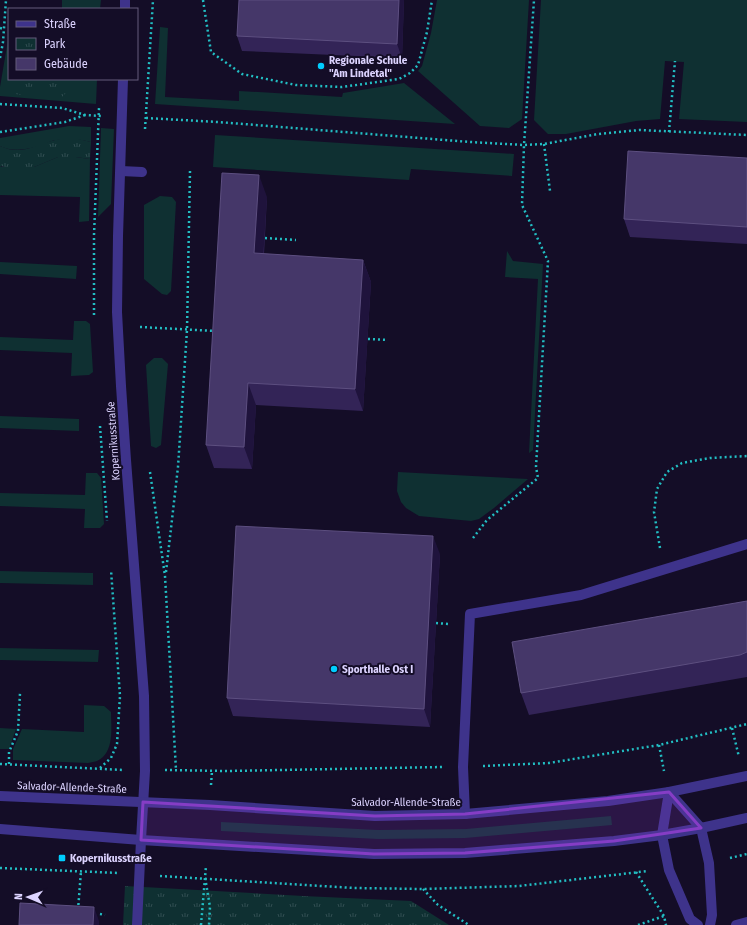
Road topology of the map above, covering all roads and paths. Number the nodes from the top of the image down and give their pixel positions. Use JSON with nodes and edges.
{"nodes":[{"id":1,"x":6,"y":0,"type":"edge"},
{"id":2,"x":153,"y":0,"type":"edge"},
{"id":3,"x":203,"y":0,"type":"edge"},
{"id":4,"x":432,"y":0,"type":"edge"},
{"id":5,"x":534,"y":0,"type":"edge"},
{"id":6,"x":0,"y":28,"type":"edge"},
{"id":7,"x":4,"y":29,"type":"junction"},
{"id":8,"x":0,"y":58,"type":"edge"},
{"id":9,"x":675,"y":61,"type":"dead end"},
{"id":10,"x":123,"y":80,"type":"edge"},
{"id":11,"x":0,"y":104,"type":"edge"},
{"id":12,"x":146,"y":118,"type":"junction"},
{"id":13,"x":0,"y":132,"type":"edge"},
{"id":14,"x":669,"y":132,"type":"junction"},
{"id":15,"x":145,"y":133,"type":"dead end"},
{"id":16,"x":747,"y":136,"type":"edge"},
{"id":17,"x":544,"y":144,"type":"junction"},
{"id":18,"x":524,"y":145,"type":"junction"},
{"id":19,"x":120,"y":171,"type":"junction"},
{"id":20,"x":190,"y":171,"type":"dead end"},
{"id":21,"x":142,"y":172,"type":"dead end"},
{"id":22,"x":550,"y":191,"type":"dead end"},
{"id":23,"x":264,"y":238,"type":"dead end"},
{"id":24,"x":296,"y":240,"type":"dead end"},
{"id":25,"x":187,"y":330,"type":"junction"},
{"id":26,"x":222,"y":332,"type":"edge"},
{"id":27,"x":141,"y":335,"type":"dead end"},
{"id":28,"x":368,"y":339,"type":"dead end"},
{"id":29,"x":388,"y":340,"type":"dead end"},
{"id":30,"x":747,"y":456,"type":"edge"},
{"id":31,"x":150,"y":466,"type":"dead end"},
{"id":32,"x":473,"y":538,"type":"dead end"},
{"id":33,"x":747,"y":544,"type":"edge"},
{"id":34,"x":663,"y":570,"type":"junction"},
{"id":35,"x":165,"y":576,"type":"junction"},
{"id":36,"x":20,"y":693,"type":"dead end"},
{"id":37,"x":747,"y":724,"type":"edge"},
{"id":38,"x":659,"y":745,"type":"junction"},
{"id":39,"x":0,"y":764,"type":"edge"},
{"id":40,"x":9,"y":764,"type":"junction"},
{"id":41,"x":463,"y":767,"type":"junction"},
{"id":42,"x":145,"y":770,"type":"junction"},
{"id":43,"x":176,"y":770,"type":"junction"},
{"id":44,"x":747,"y":776,"type":"edge"},
{"id":45,"x":669,"y":792,"type":"junction"},
{"id":46,"x":0,"y":796,"type":"edge"},
{"id":47,"x":143,"y":802,"type":"junction"},
{"id":48,"x":464,"y":814,"type":"junction"},
{"id":49,"x":747,"y":818,"type":"edge"},
{"id":50,"x":701,"y":828,"type":"junction"},
{"id":51,"x":0,"y":829,"type":"edge"},
{"id":52,"x":662,"y":835,"type":"junction"},
{"id":53,"x":142,"y":840,"type":"junction"},
{"id":54,"x":747,"y":854,"type":"edge"},
{"id":55,"x":709,"y":863,"type":"junction"},
{"id":56,"x":0,"y":868,"type":"edge"},
{"id":57,"x":669,"y":870,"type":"junction"},
{"id":58,"x":81,"y":871,"type":"junction"},
{"id":59,"x":636,"y":872,"type":"junction"},
{"id":60,"x":140,"y":874,"type":"junction"},
{"id":61,"x":205,"y":878,"type":"junction"},
{"id":62,"x":423,"y":889,"type":"junction"},
{"id":63,"x":78,"y":913,"type":"edge"},
{"id":64,"x":100,"y":914,"type":"dead end"},
{"id":65,"x":105,"y":915,"type":"dead end"},
{"id":66,"x":664,"y":916,"type":"junction"},
{"id":67,"x":747,"y":922,"type":"edge"},
{"id":68,"x":137,"y":925,"type":"edge"},
{"id":69,"x":201,"y":925,"type":"edge"},
{"id":70,"x":209,"y":925,"type":"edge"},
{"id":71,"x":469,"y":925,"type":"edge"},
{"id":72,"x":638,"y":925,"type":"edge"},
{"id":73,"x":666,"y":925,"type":"edge"},
{"id":74,"x":698,"y":925,"type":"edge"},
{"id":75,"x":710,"y":925,"type":"edge"},
{"id":76,"x":736,"y":925,"type":"edge"}],
"edges":[{"from":1,"to":7,"type":"path"},
{"from":2,"to":12,"type":"path"},
{"from":3,"to":4,"type":"path"},
{"from":5,"to":18,"type":"path"},
{"from":6,"to":7,"type":"path"},
{"from":7,"to":8,"type":"path"},
{"from":9,"to":14,"type":"path"},
{"from":10,"to":19,"type":"street","name":"Kopernikusstraße"},
{"from":11,"to":13,"type":"path"},
{"from":12,"to":15,"type":"path"},
{"from":12,"to":18,"type":"path"},
{"from":14,"to":16,"type":"path"},
{"from":14,"to":17,"type":"path"},
{"from":17,"to":18,"type":"path"},
{"from":17,"to":22,"type":"path"},
{"from":18,"to":32,"type":"path"},
{"from":19,"to":21,"type":"street"},
{"from":19,"to":42,"type":"street","name":"Kopernikusstraße"},
{"from":20,"to":25,"type":"path"},
{"from":23,"to":24,"type":"path"},
{"from":25,"to":26,"type":"path"},
{"from":25,"to":27,"type":"path"},
{"from":25,"to":35,"type":"path"},
{"from":28,"to":29,"type":"path"},
{"from":30,"to":34,"type":"path"},
{"from":31,"to":35,"type":"path"},
{"from":33,"to":34,"type":"street"},
{"from":34,"to":41,"type":"street"},
{"from":35,"to":43,"type":"path"},
{"from":36,"to":40,"type":"path"},
{"from":37,"to":38,"type":"path"},
{"from":38,"to":41,"type":"path"},
{"from":38,"to":45,"type":"path"},
{"from":39,"to":40,"type":"path"},
{"from":40,"to":42,"type":"path"},
{"from":41,"to":43,"type":"path"},
{"from":41,"to":48,"type":"street"},
{"from":42,"to":43,"type":"path"},
{"from":42,"to":47,"type":"street","name":"Kopernikusstraße"},
{"from":44,"to":45,"type":"street","name":"Salvador-Allende-Straße"},
{"from":45,"to":48,"type":"street","name":"Salvador-Allende-Straße"},
{"from":45,"to":50,"type":"street"},
{"from":45,"to":52,"type":"street"},
{"from":46,"to":47,"type":"street","name":"Salvador-Allende-Straße"},
{"from":47,"to":48,"type":"street","name":"Salvador-Allende-Straße"},
{"from":47,"to":53,"type":"street"},
{"from":49,"to":50,"type":"street"},
{"from":50,"to":52,"type":"street"},
{"from":50,"to":55,"type":"street"},
{"from":51,"to":53,"type":"street"},
{"from":52,"to":53,"type":"street"},
{"from":52,"to":57,"type":"street"},
{"from":53,"to":60,"type":"street"},
{"from":54,"to":55,"type":"path"},
{"from":55,"to":75,"type":"street"},
{"from":56,"to":58,"type":"path"},
{"from":57,"to":59,"type":"path"},
{"from":57,"to":74,"type":"street"},
{"from":58,"to":60,"type":"path"},
{"from":58,"to":63,"type":"path"},
{"from":59,"to":62,"type":"path"},
{"from":59,"to":66,"type":"path"},
{"from":60,"to":61,"type":"path"},
{"from":60,"to":68,"type":"street"},
{"from":61,"to":62,"type":"path"},
{"from":61,"to":69,"type":"path"},
{"from":61,"to":70,"type":"path"},
{"from":62,"to":71,"type":"path"},
{"from":64,"to":65,"type":"path"},
{"from":66,"to":72,"type":"path"},
{"from":66,"to":73,"type":"path"},
{"from":67,"to":76,"type":"street"}]}
